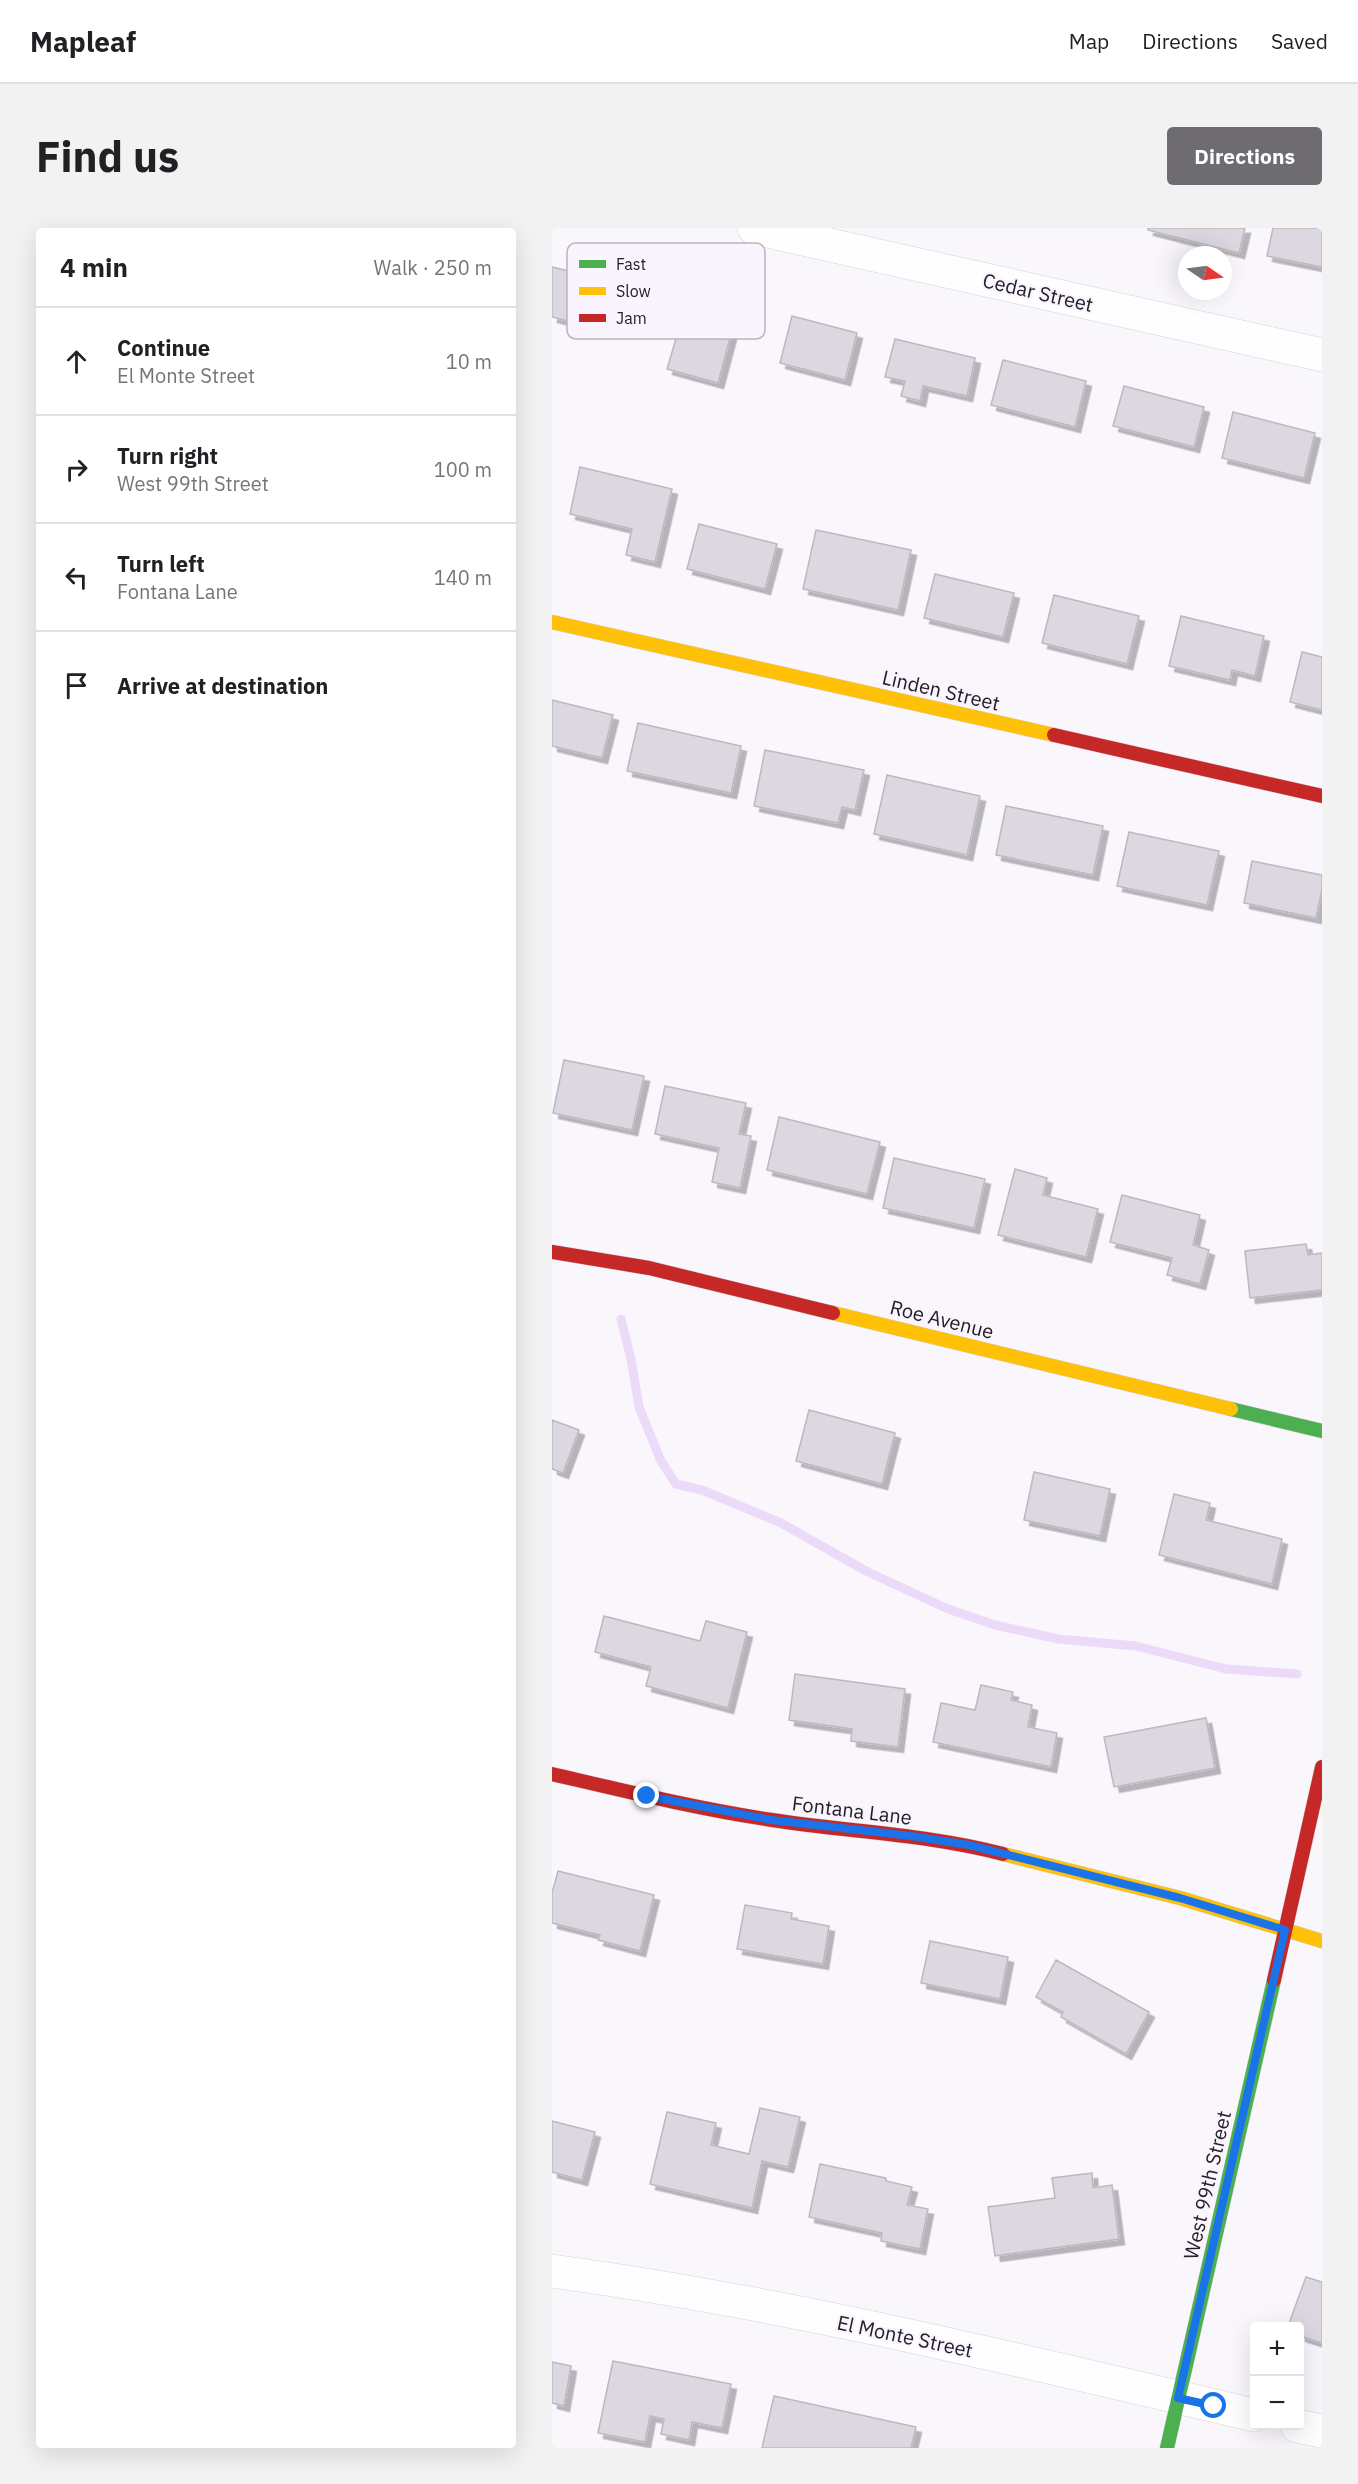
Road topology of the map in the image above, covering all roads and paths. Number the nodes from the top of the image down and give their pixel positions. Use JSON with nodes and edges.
{"nodes":[{"id":1,"x":754,"y":228,"type":"edge"},
{"id":2,"x":1322,"y":355,"type":"edge"},
{"id":3,"x":552,"y":622,"type":"edge"},
{"id":4,"x":1322,"y":796,"type":"edge"},
{"id":5,"x":552,"y":1252,"type":"edge"},
{"id":6,"x":1322,"y":1431,"type":"edge"},
{"id":7,"x":1322,"y":1767,"type":"edge"},
{"id":8,"x":552,"y":1774,"type":"edge"},
{"id":9,"x":1285,"y":1930,"type":"junction"},
{"id":10,"x":1322,"y":1941,"type":"edge"},
{"id":11,"x":552,"y":2271,"type":"edge"},
{"id":12,"x":1178,"y":2398,"type":"junction"},
{"id":13,"x":1250,"y":2414,"type":"edge"},
{"id":14,"x":1304,"y":2427,"type":"edge"},
{"id":15,"x":1322,"y":2431,"type":"edge"},
{"id":16,"x":1167,"y":2448,"type":"edge"}],
"edges":[{"from":1,"to":2,"type":"street","name":"Cedar Street"},
{"from":3,"to":4,"type":"street","name":"Linden Street"},
{"from":5,"to":6,"type":"street","name":"Roe Avenue"},
{"from":7,"to":9,"type":"street","name":"West 99th Street"},
{"from":8,"to":9,"type":"street","name":"Fontana Lane"},
{"from":9,"to":10,"type":"street"},
{"from":9,"to":12,"type":"street","name":"West 99th Street"},
{"from":11,"to":12,"type":"street","name":"El Monte Street"},
{"from":12,"to":13,"type":"street","name":"El Monte Street"},
{"from":12,"to":16,"type":"street","name":"West 99th Street"},
{"from":14,"to":15,"type":"street"}]}
